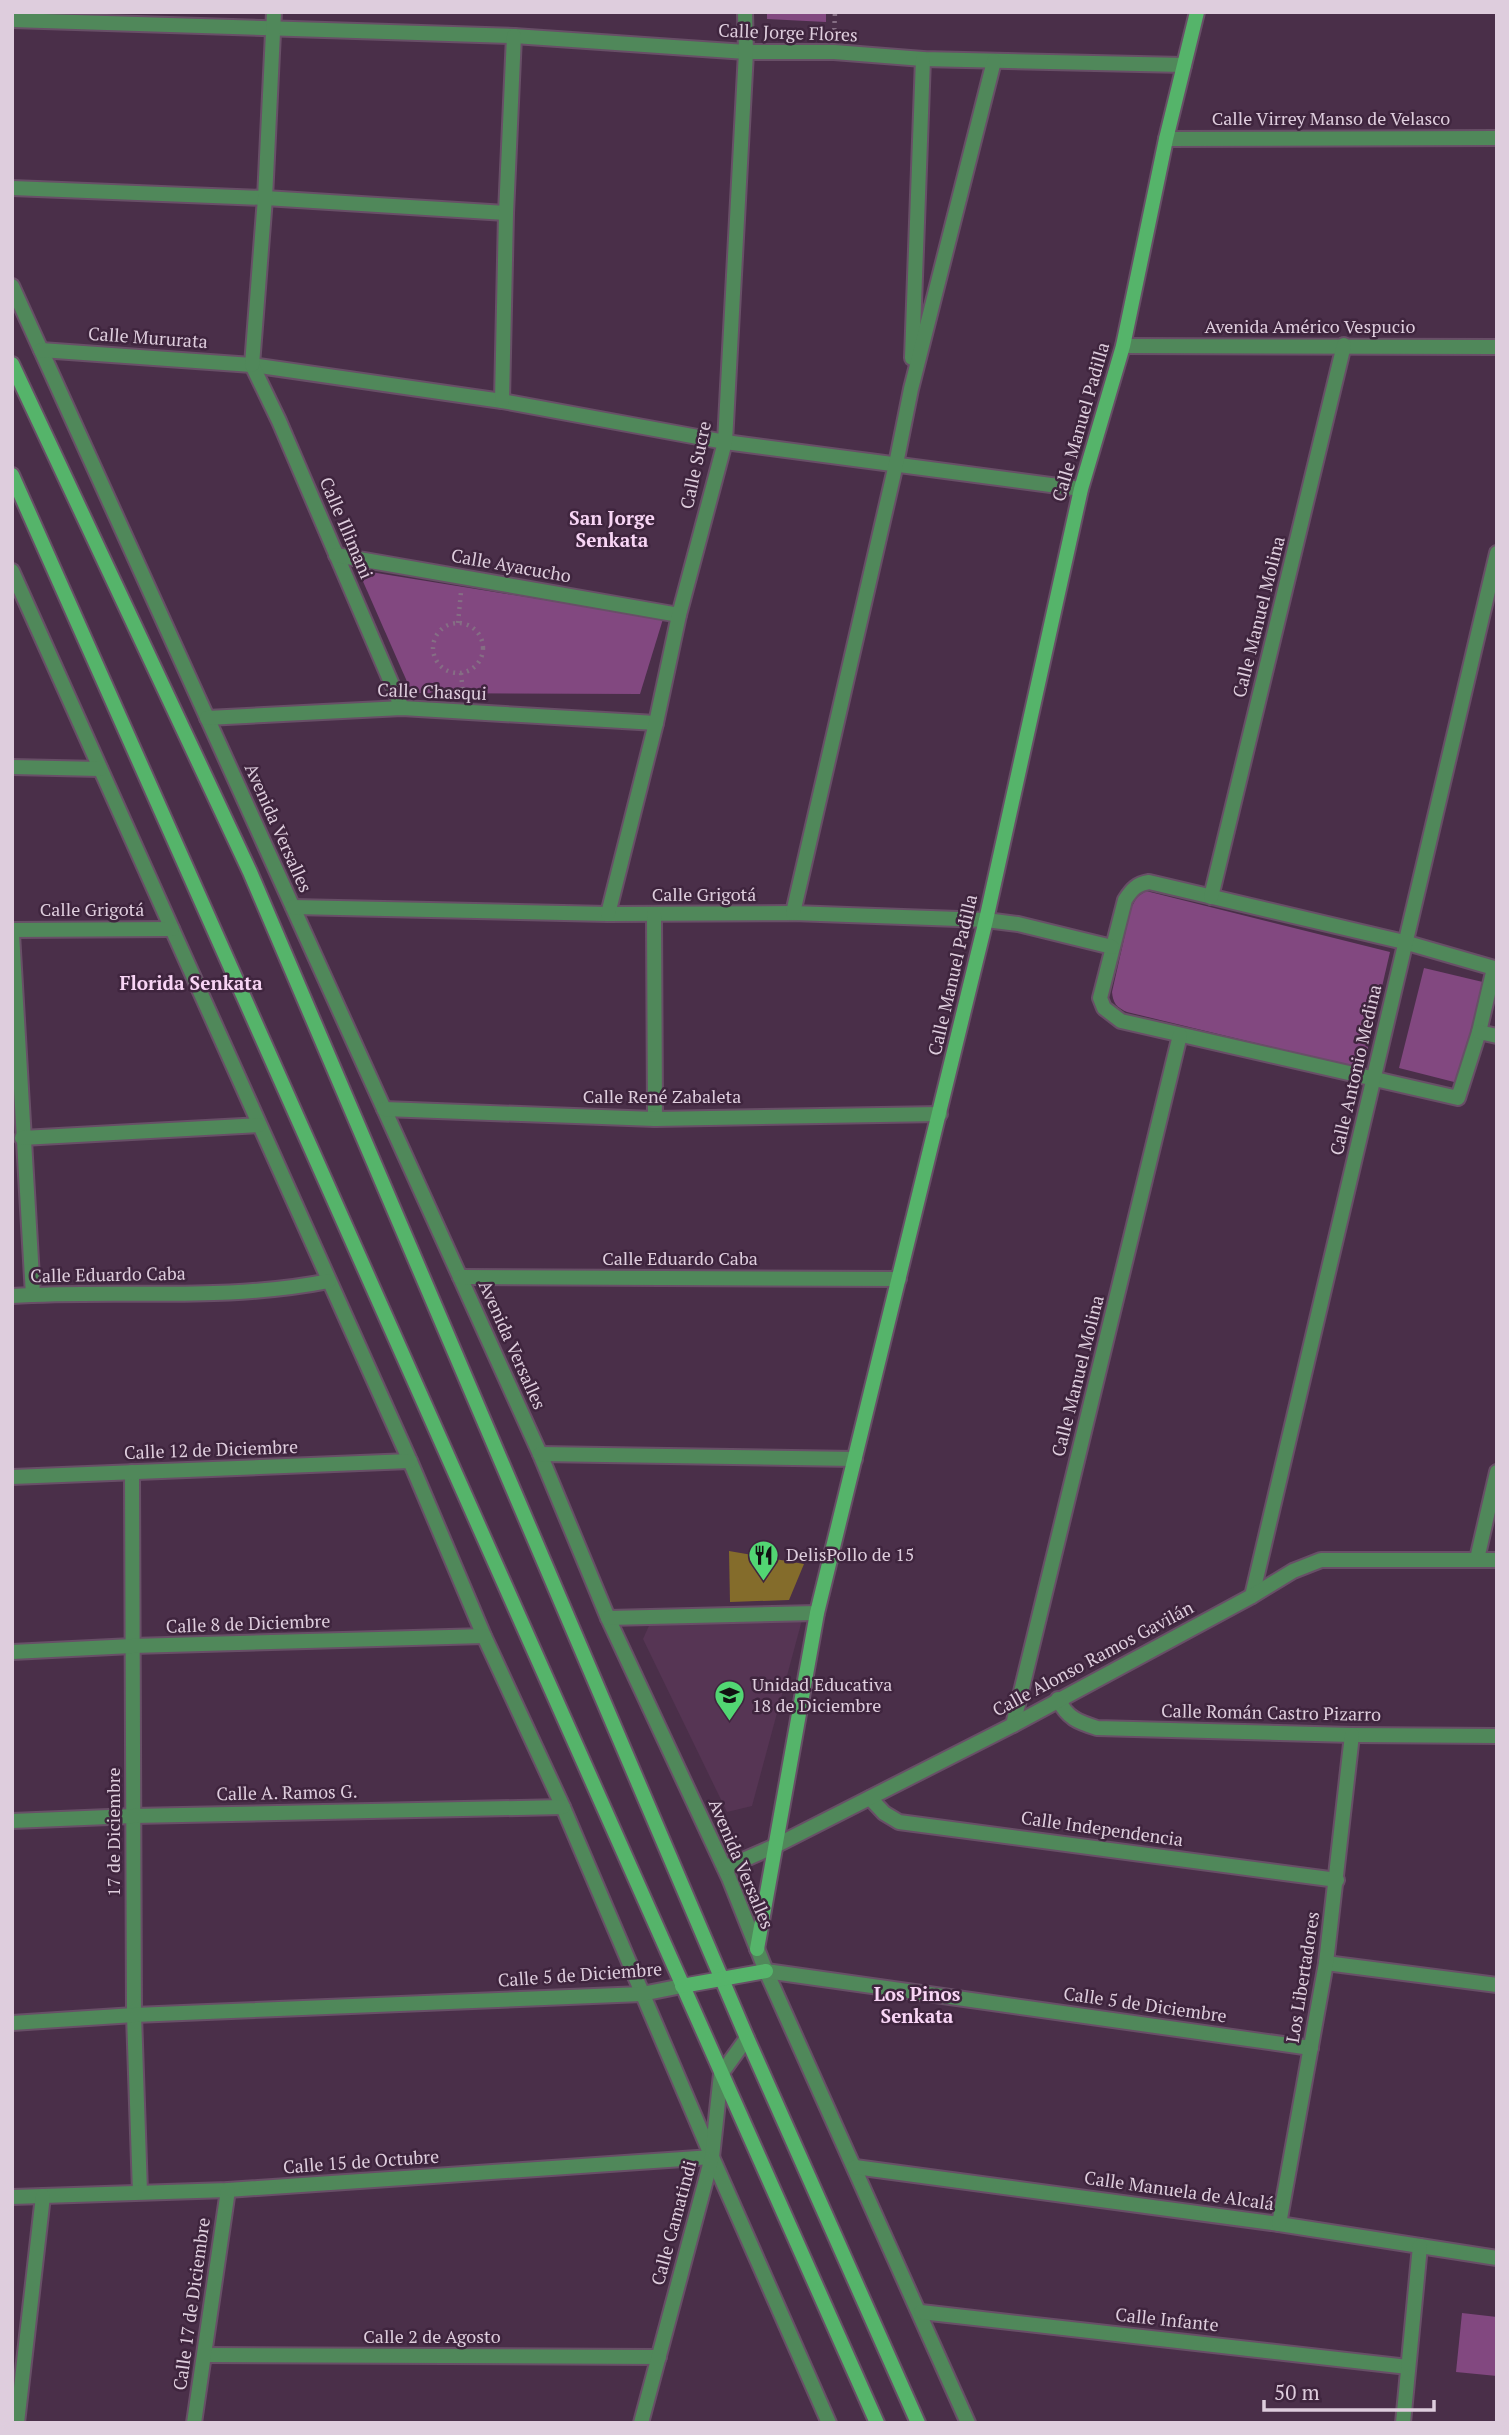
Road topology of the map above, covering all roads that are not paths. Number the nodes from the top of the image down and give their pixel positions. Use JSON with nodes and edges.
{"nodes":[{"id":1,"x":745,"y":12,"type":"edge"},
{"id":2,"x":1196,"y":12,"type":"edge"},
{"id":3,"x":12,"y":20,"type":"edge"},
{"id":4,"x":274,"y":20,"type":"edge"},
{"id":5,"x":514,"y":36,"type":"junction"},
{"id":6,"x":746,"y":51,"type":"junction"},
{"id":7,"x":923,"y":59,"type":"junction"},
{"id":8,"x":994,"y":61,"type":"junction"},
{"id":9,"x":1184,"y":65,"type":"junction"},
{"id":10,"x":1497,"y":138,"type":"edge"},
{"id":11,"x":1166,"y":139,"type":"junction"},
{"id":12,"x":12,"y":188,"type":"edge"},
{"id":13,"x":265,"y":198,"type":"junction"},
{"id":14,"x":506,"y":213,"type":"junction"},
{"id":15,"x":12,"y":286,"type":"edge"},
{"id":16,"x":1344,"y":345,"type":"junction"},
{"id":17,"x":1123,"y":346,"type":"junction"},
{"id":18,"x":1497,"y":347,"type":"edge"},
{"id":19,"x":41,"y":350,"type":"junction"},
{"id":20,"x":12,"y":364,"type":"edge"},
{"id":21,"x":252,"y":365,"type":"junction"},
{"id":22,"x":911,"y":389,"type":"junction"},
{"id":23,"x":502,"y":401,"type":"junction"},
{"id":24,"x":725,"y":442,"type":"junction"},
{"id":25,"x":896,"y":464,"type":"junction"},
{"id":26,"x":12,"y":475,"type":"edge"},
{"id":27,"x":1081,"y":489,"type":"junction"},
{"id":28,"x":1497,"y":553,"type":"edge"},
{"id":29,"x":337,"y":555,"type":"junction"},
{"id":30,"x":12,"y":571,"type":"edge"},
{"id":31,"x":679,"y":615,"type":"junction"},
{"id":32,"x":402,"y":708,"type":"junction"},
{"id":33,"x":207,"y":718,"type":"junction"},
{"id":34,"x":656,"y":723,"type":"junction"},
{"id":35,"x":12,"y":767,"type":"edge"},
{"id":36,"x":100,"y":769,"type":"junction"},
{"id":37,"x":1211,"y":897,"type":"junction"},
{"id":38,"x":293,"y":908,"type":"junction"},
{"id":39,"x":793,"y":913,"type":"junction"},
{"id":40,"x":608,"y":914,"type":"junction"},
{"id":41,"x":654,"y":914,"type":"junction"},
{"id":42,"x":986,"y":920,"type":"junction"},
{"id":43,"x":173,"y":929,"type":"junction"},
{"id":44,"x":12,"y":932,"type":"edge"},
{"id":45,"x":1404,"y":942,"type":"junction"},
{"id":46,"x":1112,"y":947,"type":"junction"},
{"id":47,"x":1479,"y":1032,"type":"junction"},
{"id":48,"x":1180,"y":1035,"type":"junction"},
{"id":49,"x":1497,"y":1036,"type":"edge"},
{"id":50,"x":1374,"y":1080,"type":"junction"},
{"id":51,"x":384,"y":1109,"type":"junction"},
{"id":52,"x":940,"y":1114,"type":"junction"},
{"id":53,"x":655,"y":1119,"type":"junction"},
{"id":54,"x":259,"y":1125,"type":"junction"},
{"id":55,"x":22,"y":1138,"type":"junction"},
{"id":56,"x":460,"y":1277,"type":"junction"},
{"id":57,"x":899,"y":1279,"type":"junction"},
{"id":58,"x":329,"y":1281,"type":"junction"},
{"id":59,"x":33,"y":1295,"type":"junction"},
{"id":60,"x":12,"y":1296,"type":"edge"},
{"id":61,"x":540,"y":1454,"type":"junction"},
{"id":62,"x":855,"y":1459,"type":"junction"},
{"id":63,"x":410,"y":1461,"type":"junction"},
{"id":64,"x":132,"y":1472,"type":"junction"},
{"id":65,"x":1497,"y":1472,"type":"edge"},
{"id":66,"x":12,"y":1477,"type":"edge"},
{"id":67,"x":1477,"y":1559,"type":"junction"},
{"id":68,"x":1497,"y":1560,"type":"edge"},
{"id":69,"x":1252,"y":1596,"type":"junction"},
{"id":70,"x":817,"y":1613,"type":"junction"},
{"id":71,"x":608,"y":1618,"type":"junction"},
{"id":72,"x":484,"y":1636,"type":"junction"},
{"id":73,"x":132,"y":1646,"type":"junction"},
{"id":74,"x":12,"y":1652,"type":"edge"},
{"id":75,"x":1058,"y":1699,"type":"junction"},
{"id":76,"x":1013,"y":1725,"type":"junction"},
{"id":77,"x":1352,"y":1735,"type":"junction"},
{"id":78,"x":1497,"y":1736,"type":"edge"},
{"id":79,"x":870,"y":1798,"type":"junction"},
{"id":80,"x":563,"y":1807,"type":"junction"},
{"id":81,"x":133,"y":1816,"type":"junction"},
{"id":82,"x":12,"y":1821,"type":"edge"},
{"id":83,"x":775,"y":1846,"type":"junction"},
{"id":84,"x":724,"y":1868,"type":"junction"},
{"id":85,"x":1337,"y":1880,"type":"junction"},
{"id":86,"x":757,"y":1949,"type":"junction"},
{"id":87,"x":1326,"y":1964,"type":"junction"},
{"id":88,"x":766,"y":1970,"type":"junction"},
{"id":89,"x":722,"y":1979,"type":"junction"},
{"id":90,"x":1497,"y":1985,"type":"edge"},
{"id":91,"x":681,"y":1986,"type":"junction"},
{"id":92,"x":642,"y":1994,"type":"junction"},
{"id":93,"x":134,"y":2015,"type":"junction"},
{"id":94,"x":12,"y":2023,"type":"edge"},
{"id":95,"x":747,"y":2038,"type":"junction"},
{"id":96,"x":1311,"y":2048,"type":"junction"},
{"id":97,"x":720,"y":2074,"type":"junction"},
{"id":98,"x":712,"y":2157,"type":"junction"},
{"id":99,"x":855,"y":2168,"type":"junction"},
{"id":100,"x":228,"y":2190,"type":"junction"},
{"id":101,"x":140,"y":2192,"type":"junction"},
{"id":102,"x":43,"y":2196,"type":"junction"},
{"id":103,"x":12,"y":2197,"type":"edge"},
{"id":104,"x":1279,"y":2224,"type":"junction"},
{"id":105,"x":1420,"y":2246,"type":"junction"},
{"id":106,"x":1497,"y":2258,"type":"edge"},
{"id":107,"x":920,"y":2312,"type":"junction"},
{"id":108,"x":205,"y":2355,"type":"junction"},
{"id":109,"x":659,"y":2357,"type":"junction"},
{"id":110,"x":1408,"y":2367,"type":"junction"},
{"id":111,"x":17,"y":2376,"type":"edge"},
{"id":112,"x":17,"y":2423,"type":"edge"},
{"id":113,"x":194,"y":2423,"type":"edge"},
{"id":114,"x":641,"y":2423,"type":"edge"},
{"id":115,"x":829,"y":2423,"type":"edge"},
{"id":116,"x":877,"y":2423,"type":"edge"},
{"id":117,"x":918,"y":2423,"type":"edge"},
{"id":118,"x":968,"y":2423,"type":"edge"},
{"id":119,"x":1403,"y":2423,"type":"edge"}],
"edges":[{"from":1,"to":6,"type":"street","name":"Calle Sucre"},
{"from":2,"to":9,"type":"street","name":"Calle Manuel Padilla"},
{"from":3,"to":4,"type":"street","name":"Calle Jorge Flores"},
{"from":4,"to":5,"type":"street","name":"Calle Jorge Flores"},
{"from":4,"to":13,"type":"street"},
{"from":5,"to":6,"type":"street","name":"Calle Jorge Flores"},
{"from":5,"to":14,"type":"street"},
{"from":6,"to":7,"type":"street","name":"Calle Jorge Flores"},
{"from":6,"to":24,"type":"street","name":"Calle Sucre"},
{"from":7,"to":8,"type":"street","name":"Calle Jorge Flores"},
{"from":7,"to":22,"type":"street"},
{"from":8,"to":9,"type":"street","name":"Calle Jorge Flores"},
{"from":8,"to":22,"type":"street"},
{"from":9,"to":11,"type":"street","name":"Calle Manuel Padilla"},
{"from":10,"to":11,"type":"street","name":"Calle Virrey Manso de Velasco"},
{"from":11,"to":17,"type":"street","name":"Calle Manuel Padilla"},
{"from":12,"to":13,"type":"street"},
{"from":13,"to":14,"type":"street"},
{"from":13,"to":21,"type":"street"},
{"from":14,"to":23,"type":"street"},
{"from":15,"to":19,"type":"street","name":"Avenida Versalles"},
{"from":16,"to":17,"type":"street","name":"Avenida Américo Vespucio"},
{"from":16,"to":18,"type":"street","name":"Avenida Américo Vespucio"},
{"from":16,"to":37,"type":"street","name":"Calle Manuel Molina"},
{"from":17,"to":27,"type":"street","name":"Calle Manuel Padilla"},
{"from":19,"to":21,"type":"street","name":"Calle Mururata"},
{"from":19,"to":33,"type":"street","name":"Avenida Versalles"},
{"from":20,"to":89,"type":"street"},
{"from":21,"to":23,"type":"street","name":"Calle Mururata"},
{"from":21,"to":29,"type":"street","name":"Calle Illimani"},
{"from":22,"to":25,"type":"street"},
{"from":23,"to":24,"type":"street","name":"Calle Mururata"},
{"from":24,"to":25,"type":"street","name":"Calle Mururata"},
{"from":24,"to":31,"type":"street","name":"Calle Sucre"},
{"from":25,"to":27,"type":"street","name":"Calle Mururata"},
{"from":25,"to":39,"type":"street"},
{"from":26,"to":91,"type":"street"},
{"from":27,"to":42,"type":"street","name":"Calle Manuel Padilla"},
{"from":28,"to":45,"type":"street","name":"Calle Antonio Medina"},
{"from":29,"to":31,"type":"street","name":"Calle Ayacucho"},
{"from":29,"to":32,"type":"street","name":"Calle Illimani"},
{"from":30,"to":36,"type":"street"},
{"from":31,"to":34,"type":"street","name":"Calle Sucre"},
{"from":32,"to":33,"type":"street","name":"Calle Chasqui"},
{"from":32,"to":34,"type":"street","name":"Calle Chasqui"},
{"from":33,"to":38,"type":"street","name":"Avenida Versalles"},
{"from":34,"to":40,"type":"street","name":"Calle Sucre"},
{"from":35,"to":36,"type":"street"},
{"from":36,"to":43,"type":"street"},
{"from":37,"to":45,"type":"street"},
{"from":37,"to":46,"type":"street"},
{"from":38,"to":40,"type":"street","name":"Calle Grigotá"},
{"from":38,"to":51,"type":"street","name":"Avenida Versalles"},
{"from":39,"to":41,"type":"street","name":"Calle Grigotá"},
{"from":39,"to":42,"type":"street","name":"Calle Grigotá"},
{"from":40,"to":41,"type":"street","name":"Calle Grigotá"},
{"from":41,"to":53,"type":"street"},
{"from":42,"to":46,"type":"street","name":"Calle Grigotá"},
{"from":42,"to":52,"type":"street","name":"Calle Manuel Padilla"},
{"from":43,"to":44,"type":"street","name":"Calle Grigotá"},
{"from":43,"to":54,"type":"street"},
{"from":44,"to":55,"type":"street"},
{"from":45,"to":47,"type":"street"},
{"from":45,"to":50,"type":"street","name":"Calle Antonio Medina"},
{"from":46,"to":48,"type":"street"},
{"from":47,"to":49,"type":"street"},
{"from":47,"to":50,"type":"street"},
{"from":48,"to":50,"type":"street"},
{"from":48,"to":76,"type":"street","name":"Calle Manuel Molina"},
{"from":50,"to":69,"type":"street","name":"Calle Antonio Medina"},
{"from":51,"to":53,"type":"street","name":"Calle René Zabaleta"},
{"from":51,"to":56,"type":"street","name":"Avenida Versalles"},
{"from":52,"to":53,"type":"street","name":"Calle René Zabaleta"},
{"from":52,"to":57,"type":"street","name":"Calle Manuel Padilla"},
{"from":54,"to":55,"type":"street"},
{"from":54,"to":58,"type":"street"},
{"from":55,"to":59,"type":"street"},
{"from":56,"to":57,"type":"street","name":"Calle Eduardo Caba"},
{"from":56,"to":61,"type":"street","name":"Avenida Versalles"},
{"from":57,"to":62,"type":"street","name":"Calle Manuel Padilla"},
{"from":58,"to":59,"type":"street","name":"Calle Eduardo Caba"},
{"from":58,"to":63,"type":"street"},
{"from":59,"to":60,"type":"street","name":"Calle Eduardo Caba"},
{"from":61,"to":62,"type":"street"},
{"from":61,"to":71,"type":"street","name":"Avenida Versalles"},
{"from":62,"to":70,"type":"street","name":"Calle Manuel Padilla"},
{"from":63,"to":64,"type":"street","name":"Calle 12 de Diciembre"},
{"from":63,"to":72,"type":"street"},
{"from":64,"to":66,"type":"street","name":"Calle 12 de Diciembre"},
{"from":64,"to":73,"type":"street","name":"17 de Diciembre"},
{"from":65,"to":67,"type":"street"},
{"from":67,"to":68,"type":"street","name":"Calle Alonso Ramos Gavilán"},
{"from":67,"to":69,"type":"street","name":"Calle Alonso Ramos Gavilán"},
{"from":69,"to":75,"type":"street","name":"Calle Alonso Ramos Gavilán"},
{"from":70,"to":71,"type":"street"},
{"from":70,"to":83,"type":"street","name":"Calle Manuel Padilla"},
{"from":71,"to":84,"type":"street","name":"Avenida Versalles"},
{"from":72,"to":73,"type":"street","name":"Calle 8 de Diciembre"},
{"from":72,"to":80,"type":"street"},
{"from":73,"to":74,"type":"street","name":"Calle 8 de Diciembre"},
{"from":73,"to":81,"type":"street","name":"17 de Diciembre"},
{"from":75,"to":76,"type":"street","name":"Calle Alonso Ramos Gavilán"},
{"from":75,"to":77,"type":"street","name":"Calle Román Castro Pizarro"},
{"from":76,"to":79,"type":"street","name":"Calle Alonso Ramos Gavilán"},
{"from":77,"to":78,"type":"street","name":"Calle Román Castro Pizarro"},
{"from":77,"to":85,"type":"street","name":"Los Libertadores"},
{"from":79,"to":83,"type":"street","name":"Calle Alonso Ramos Gavilán"},
{"from":79,"to":85,"type":"street","name":"Calle Independencia"},
{"from":80,"to":81,"type":"street","name":"Calle A. Ramos G."},
{"from":80,"to":92,"type":"street"},
{"from":81,"to":82,"type":"street","name":"Calle A. Ramos G."},
{"from":81,"to":93,"type":"street","name":"17 de Diciembre"},
{"from":83,"to":84,"type":"street","name":"Calle Alonso Ramos Gavilán"},
{"from":83,"to":86,"type":"street","name":"Calle Manuel Padilla"},
{"from":84,"to":86,"type":"street","name":"Avenida Versalles"},
{"from":85,"to":87,"type":"street","name":"Los Libertadores"},
{"from":86,"to":88,"type":"street","name":"Avenida Versalles"},
{"from":87,"to":90,"type":"street"},
{"from":87,"to":96,"type":"street","name":"Los Libertadores"},
{"from":88,"to":89,"type":"street","name":"Calle 5 de Diciembre"},
{"from":88,"to":96,"type":"street","name":"Calle 5 de Diciembre"},
{"from":88,"to":99,"type":"street","name":"Avenida Versalles"},
{"from":89,"to":91,"type":"street","name":"Calle 5 de Diciembre"},
{"from":89,"to":95,"type":"street"},
{"from":91,"to":92,"type":"street","name":"Calle 5 de Diciembre"},
{"from":91,"to":97,"type":"street"},
{"from":92,"to":93,"type":"street","name":"Calle 5 de Diciembre"},
{"from":92,"to":98,"type":"street"},
{"from":93,"to":94,"type":"street","name":"Calle 5 de Diciembre"},
{"from":93,"to":101,"type":"street","name":"17 de Diciembre"},
{"from":95,"to":97,"type":"street"},
{"from":95,"to":117,"type":"street"},
{"from":96,"to":104,"type":"street","name":"Los Libertadores"},
{"from":97,"to":98,"type":"street","name":"Calle Camatindi"},
{"from":97,"to":116,"type":"street"},
{"from":98,"to":100,"type":"street","name":"Calle 15 de Octubre"},
{"from":98,"to":109,"type":"street","name":"Calle Camatindi"},
{"from":98,"to":115,"type":"street"},
{"from":99,"to":104,"type":"street","name":"Calle Manuela de Alcalá"},
{"from":99,"to":107,"type":"street","name":"Avenida Versalles"},
{"from":100,"to":101,"type":"street","name":"Calle 15 de Octubre"},
{"from":100,"to":108,"type":"street","name":"Calle 17 de Diciembre"},
{"from":101,"to":102,"type":"street","name":"Calle 15 de Octubre"},
{"from":102,"to":103,"type":"street","name":"Calle 15 de Octubre"},
{"from":102,"to":111,"type":"street"},
{"from":104,"to":105,"type":"street","name":"Calle Manuela de Alcalá"},
{"from":105,"to":106,"type":"street","name":"Calle Manuela de Alcalá"},
{"from":105,"to":110,"type":"street"},
{"from":107,"to":110,"type":"street","name":"Calle Infante"},
{"from":107,"to":118,"type":"street","name":"Avenida Versalles"},
{"from":108,"to":109,"type":"street","name":"Calle 2 de Agosto"},
{"from":108,"to":113,"type":"street","name":"Calle 17 de Diciembre"},
{"from":109,"to":114,"type":"street","name":"Calle Camatindi"},
{"from":110,"to":119,"type":"street"},
{"from":111,"to":112,"type":"street"}]}
